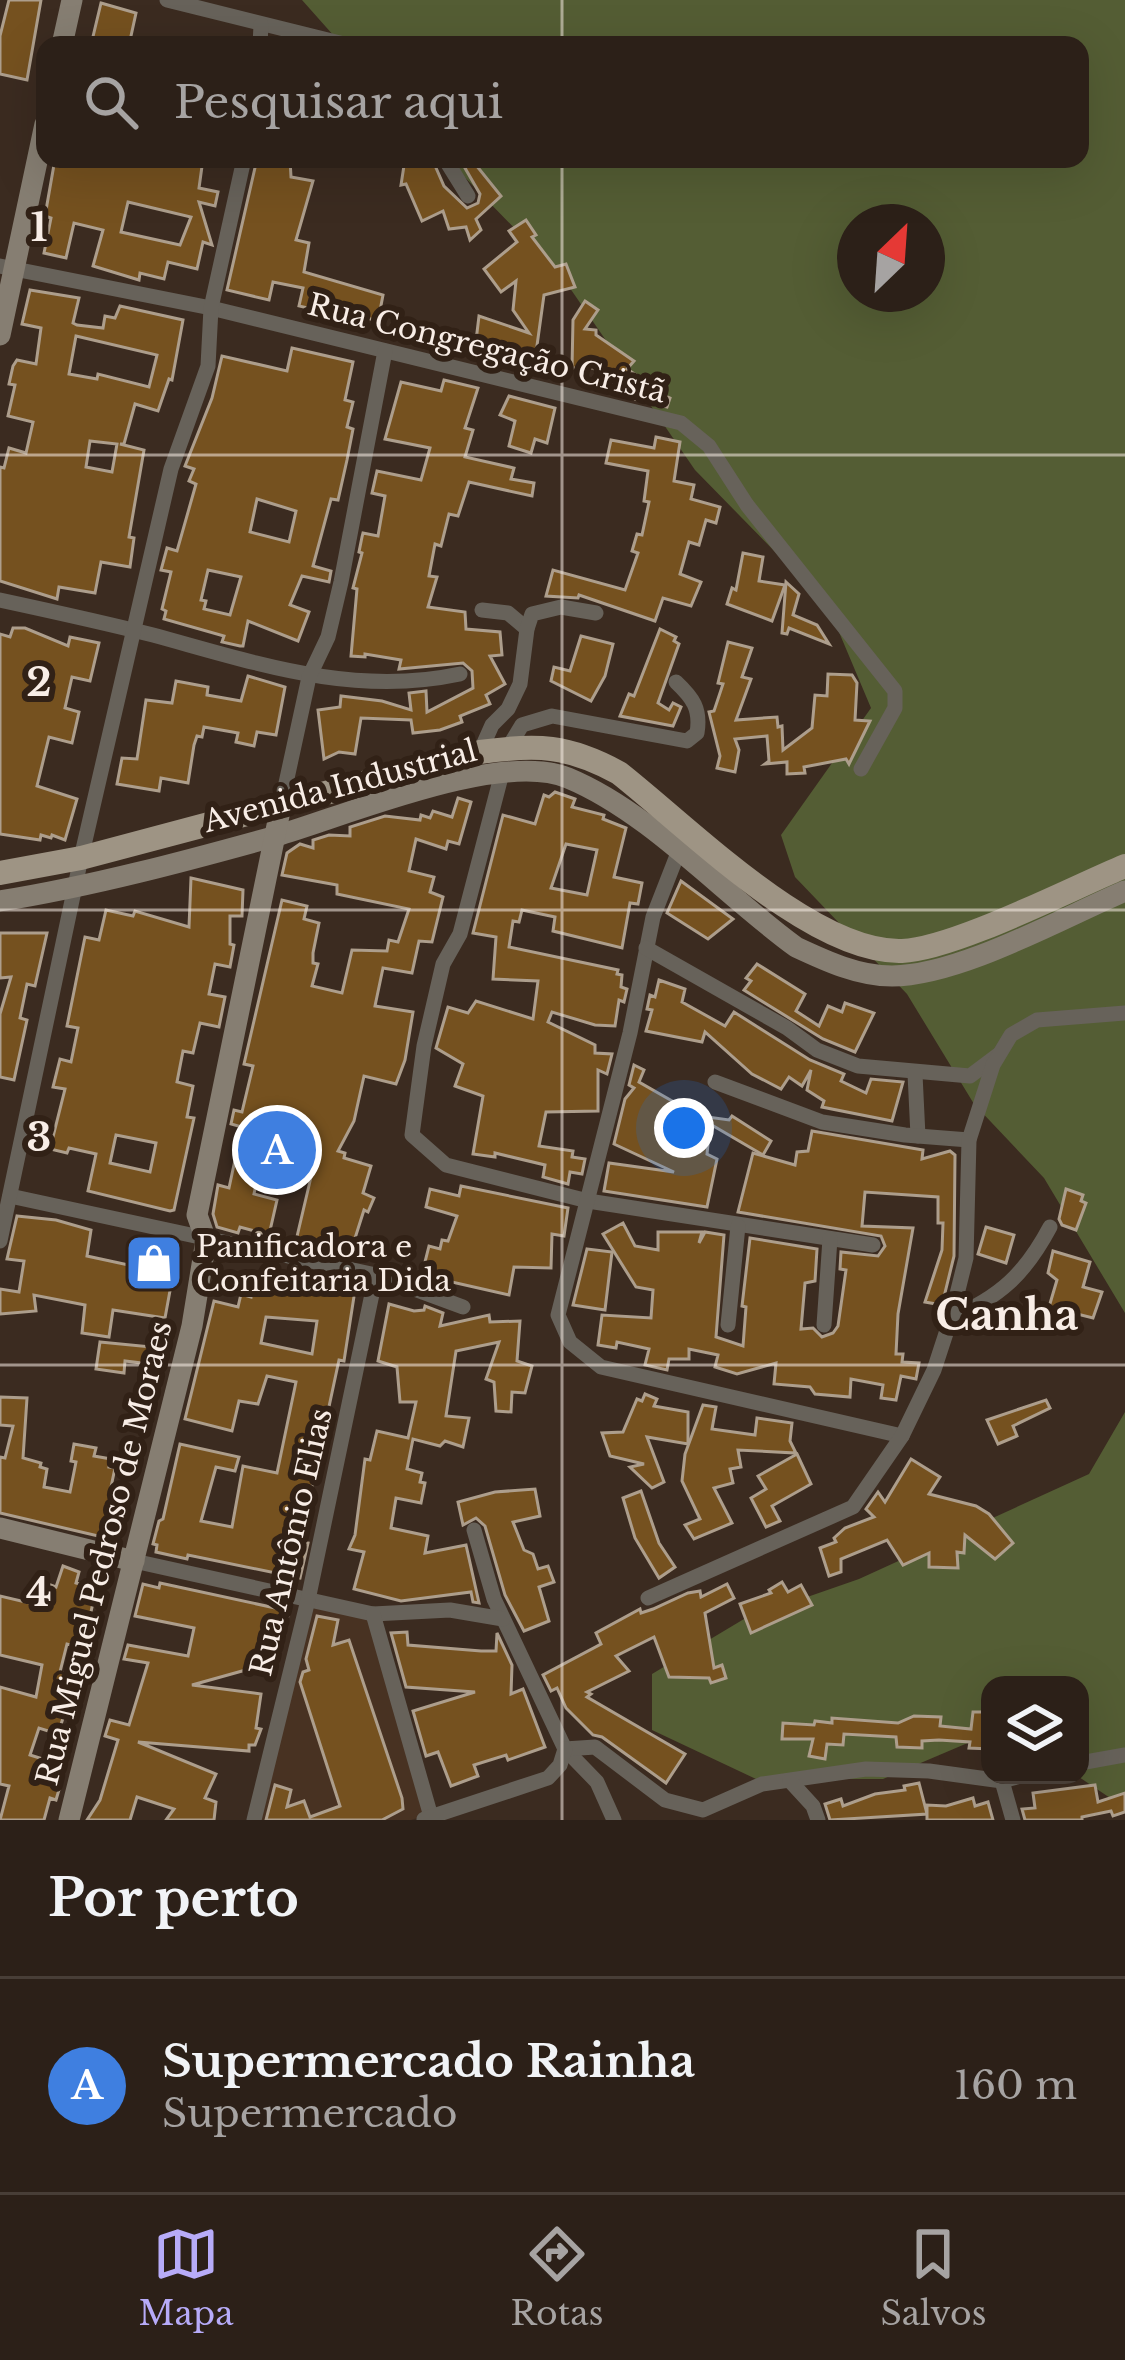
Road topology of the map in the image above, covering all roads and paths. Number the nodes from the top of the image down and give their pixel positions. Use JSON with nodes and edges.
{"nodes":[{"id":1,"x":71,"y":0,"type":"edge"},
{"id":2,"x":166,"y":0,"type":"edge"},
{"id":3,"x":261,"y":25,"type":"junction"},
{"id":4,"x":64,"y":36,"type":"edge"},
{"id":5,"x":260,"y":36,"type":"edge"},
{"id":6,"x":309,"y":36,"type":"edge"},
{"id":7,"x":36,"y":158,"type":"edge"},
{"id":8,"x":242,"y":168,"type":"edge"},
{"id":9,"x":451,"y":168,"type":"edge"},
{"id":10,"x":468,"y":196,"type":"dead end"},
{"id":11,"x":7,"y":268,"type":"edge"},
{"id":12,"x":211,"y":308,"type":"junction"},
{"id":13,"x":0,"y":335,"type":"edge"},
{"id":14,"x":386,"y":351,"type":"junction"},
{"id":15,"x":0,"y":600,"type":"edge"},
{"id":16,"x":482,"y":610,"type":"dead end"},
{"id":17,"x":596,"y":613,"type":"dead end"},
{"id":18,"x":526,"y":629,"type":"junction"},
{"id":19,"x":134,"y":630,"type":"junction"},
{"id":20,"x":460,"y":674,"type":"dead end"},
{"id":21,"x":309,"y":677,"type":"junction"},
{"id":22,"x":676,"y":682,"type":"dead end"},
{"id":23,"x":480,"y":752,"type":"junction"},
{"id":24,"x":505,"y":761,"type":"junction"},
{"id":25,"x":861,"y":770,"type":"dead end"},
{"id":26,"x":281,"y":806,"type":"junction"},
{"id":27,"x":277,"y":836,"type":"junction"},
{"id":28,"x":678,"y":853,"type":"junction"},
{"id":29,"x":81,"y":858,"type":"junction"},
{"id":30,"x":1125,"y":866,"type":"edge"},
{"id":31,"x":742,"y":872,"type":"junction"},
{"id":32,"x":0,"y":873,"type":"edge"},
{"id":33,"x":78,"y":886,"type":"junction"},
{"id":34,"x":1125,"y":891,"type":"edge"},
{"id":35,"x":727,"y":895,"type":"junction"},
{"id":36,"x":0,"y":901,"type":"edge"},
{"id":37,"x":646,"y":947,"type":"junction"},
{"id":38,"x":1125,"y":1013,"type":"edge"},
{"id":39,"x":1000,"y":1054,"type":"junction"},
{"id":40,"x":915,"y":1074,"type":"junction"},
{"id":41,"x":715,"y":1082,"type":"dead end"},
{"id":42,"x":918,"y":1136,"type":"junction"},
{"id":43,"x":969,"y":1140,"type":"junction"},
{"id":44,"x":10,"y":1196,"type":"junction"},
{"id":45,"x":588,"y":1202,"type":"junction"},
{"id":46,"x":739,"y":1226,"type":"junction"},
{"id":47,"x":1050,"y":1227,"type":"dead end"},
{"id":48,"x":830,"y":1239,"type":"junction"},
{"id":49,"x":206,"y":1240,"type":"junction"},
{"id":50,"x":0,"y":1241,"type":"edge"},
{"id":51,"x":873,"y":1245,"type":"dead end"},
{"id":52,"x":376,"y":1276,"type":"junction"},
{"id":53,"x":464,"y":1307,"type":"dead end"},
{"id":54,"x":951,"y":1318,"type":"junction"},
{"id":55,"x":728,"y":1325,"type":"dead end"},
{"id":56,"x":824,"y":1325,"type":"dead end"},
{"id":57,"x":902,"y":1436,"type":"junction"},
{"id":58,"x":0,"y":1528,"type":"edge"},
{"id":59,"x":474,"y":1531,"type":"dead end"},
{"id":60,"x":134,"y":1561,"type":"junction"},
{"id":61,"x":648,"y":1598,"type":"dead end"},
{"id":62,"x":308,"y":1600,"type":"junction"},
{"id":63,"x":373,"y":1614,"type":"junction"},
{"id":64,"x":503,"y":1618,"type":"junction"},
{"id":65,"x":565,"y":1749,"type":"junction"},
{"id":66,"x":1125,"y":1755,"type":"edge"},
{"id":67,"x":1089,"y":1761,"type":"edge"},
{"id":68,"x":981,"y":1778,"type":"edge"},
{"id":69,"x":790,"y":1780,"type":"junction"},
{"id":70,"x":1003,"y":1784,"type":"edge"},
{"id":71,"x":428,"y":1819,"type":"edge"},
{"id":72,"x":69,"y":1820,"type":"edge"},
{"id":73,"x":254,"y":1820,"type":"edge"},
{"id":74,"x":614,"y":1820,"type":"edge"},
{"id":75,"x":818,"y":1820,"type":"edge"},
{"id":76,"x":1012,"y":1820,"type":"edge"}],
"edges":[{"from":1,"to":4,"type":"street"},
{"from":2,"to":3,"type":"street"},
{"from":3,"to":5,"type":"street"},
{"from":3,"to":6,"type":"street"},
{"from":7,"to":11,"type":"street"},
{"from":8,"to":12,"type":"street"},
{"from":9,"to":10,"type":"street"},
{"from":11,"to":12,"type":"street","name":"Rua Congregação Cristã"},
{"from":11,"to":13,"type":"street"},
{"from":12,"to":14,"type":"street","name":"Rua Congregação Cristã"},
{"from":12,"to":19,"type":"street"},
{"from":14,"to":21,"type":"street"},
{"from":14,"to":25,"type":"street","name":"Rua Congregação Cristã"},
{"from":15,"to":19,"type":"street"},
{"from":16,"to":18,"type":"street"},
{"from":17,"to":18,"type":"street"},
{"from":18,"to":23,"type":"street"},
{"from":19,"to":21,"type":"street"},
{"from":19,"to":29,"type":"street"},
{"from":20,"to":21,"type":"street"},
{"from":21,"to":26,"type":"street"},
{"from":22,"to":24,"type":"street"},
{"from":23,"to":24,"type":"main road","name":"Avenida Industrial"},
{"from":23,"to":26,"type":"main road","name":"Avenida Industrial"},
{"from":24,"to":27,"type":"street","name":"Avenida Industrial"},
{"from":24,"to":28,"type":"street","name":"Avenida Industrial"},
{"from":24,"to":31,"type":"main road","name":"Avenida Industrial"},
{"from":24,"to":45,"type":"street"},
{"from":26,"to":27,"type":"street","name":"Rua Miguel Pedroso de Moraes"},
{"from":26,"to":29,"type":"main road","name":"Avenida Industrial"},
{"from":27,"to":33,"type":"street","name":"Avenida Industrial"},
{"from":27,"to":49,"type":"street","name":"Rua Miguel Pedroso de Moraes"},
{"from":28,"to":35,"type":"street","name":"Avenida Industrial"},
{"from":28,"to":37,"type":"street"},
{"from":29,"to":32,"type":"main road","name":"Avenida Industrial"},
{"from":29,"to":33,"type":"street"},
{"from":30,"to":31,"type":"main road","name":"Avenida Industrial"},
{"from":31,"to":35,"type":"main road"},
{"from":33,"to":36,"type":"street","name":"Avenida Industrial"},
{"from":33,"to":44,"type":"street"},
{"from":34,"to":35,"type":"street","name":"Avenida Industrial"},
{"from":37,"to":40,"type":"street"},
{"from":37,"to":45,"type":"street"},
{"from":38,"to":39,"type":"street"},
{"from":39,"to":40,"type":"street"},
{"from":39,"to":43,"type":"street"},
{"from":40,"to":42,"type":"street"},
{"from":41,"to":42,"type":"street"},
{"from":42,"to":43,"type":"street"},
{"from":43,"to":54,"type":"street"},
{"from":44,"to":49,"type":"street"},
{"from":44,"to":50,"type":"street"},
{"from":45,"to":46,"type":"street"},
{"from":45,"to":57,"type":"street"},
{"from":46,"to":48,"type":"street"},
{"from":46,"to":55,"type":"street"},
{"from":47,"to":54,"type":"street"},
{"from":48,"to":51,"type":"street"},
{"from":48,"to":56,"type":"street"},
{"from":49,"to":52,"type":"street"},
{"from":49,"to":60,"type":"street","name":"Rua Miguel Pedroso de Moraes"},
{"from":52,"to":53,"type":"street"},
{"from":52,"to":62,"type":"street","name":"Rua Antônio Elias"},
{"from":54,"to":57,"type":"street"},
{"from":57,"to":61,"type":"street"},
{"from":58,"to":60,"type":"street"},
{"from":59,"to":64,"type":"street"},
{"from":60,"to":62,"type":"street"},
{"from":60,"to":72,"type":"street","name":"Rua Miguel Pedroso de Moraes"},
{"from":62,"to":63,"type":"street"},
{"from":62,"to":73,"type":"street","name":"Rua Antônio Elias"},
{"from":63,"to":64,"type":"street"},
{"from":63,"to":71,"type":"street"},
{"from":64,"to":65,"type":"street"},
{"from":65,"to":69,"type":"street"},
{"from":65,"to":71,"type":"street"},
{"from":65,"to":74,"type":"street"},
{"from":66,"to":67,"type":"street"},
{"from":68,"to":69,"type":"street"},
{"from":69,"to":75,"type":"street"},
{"from":70,"to":76,"type":"street"}]}
